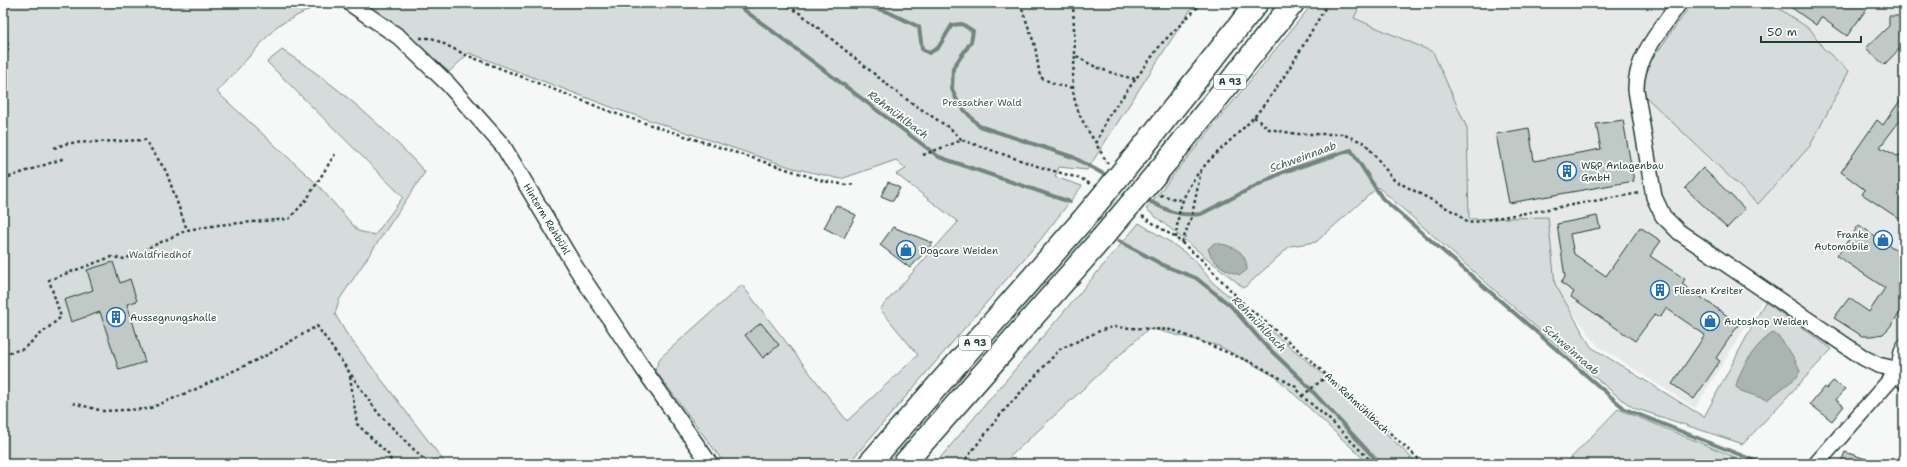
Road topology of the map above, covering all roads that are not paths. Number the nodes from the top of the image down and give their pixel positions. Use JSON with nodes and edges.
{"nodes":[{"id":1,"x":1257,"y":3,"type":"edge"},
{"id":2,"x":1292,"y":3,"type":"edge"},
{"id":3,"x":1679,"y":3,"type":"edge"},
{"id":4,"x":351,"y":4,"type":"edge"},
{"id":5,"x":1904,"y":347,"type":"edge"},
{"id":6,"x":1902,"y":375,"type":"edge"},
{"id":7,"x":1818,"y":462,"type":"edge"},
{"id":8,"x":710,"y":464,"type":"edge"},
{"id":9,"x":869,"y":464,"type":"edge"},
{"id":10,"x":904,"y":464,"type":"edge"}],
"edges":[{"from":1,"to":9,"type":"highway","number":"A 93","bridge":true},
{"from":2,"to":10,"type":"highway","number":"A 93","bridge":true},
{"from":3,"to":6,"type":"street"},
{"from":4,"to":8,"type":"street","name":"Hinterm Rehbühl"},
{"from":5,"to":6,"type":"street"},
{"from":6,"to":7,"type":"street"}]}
